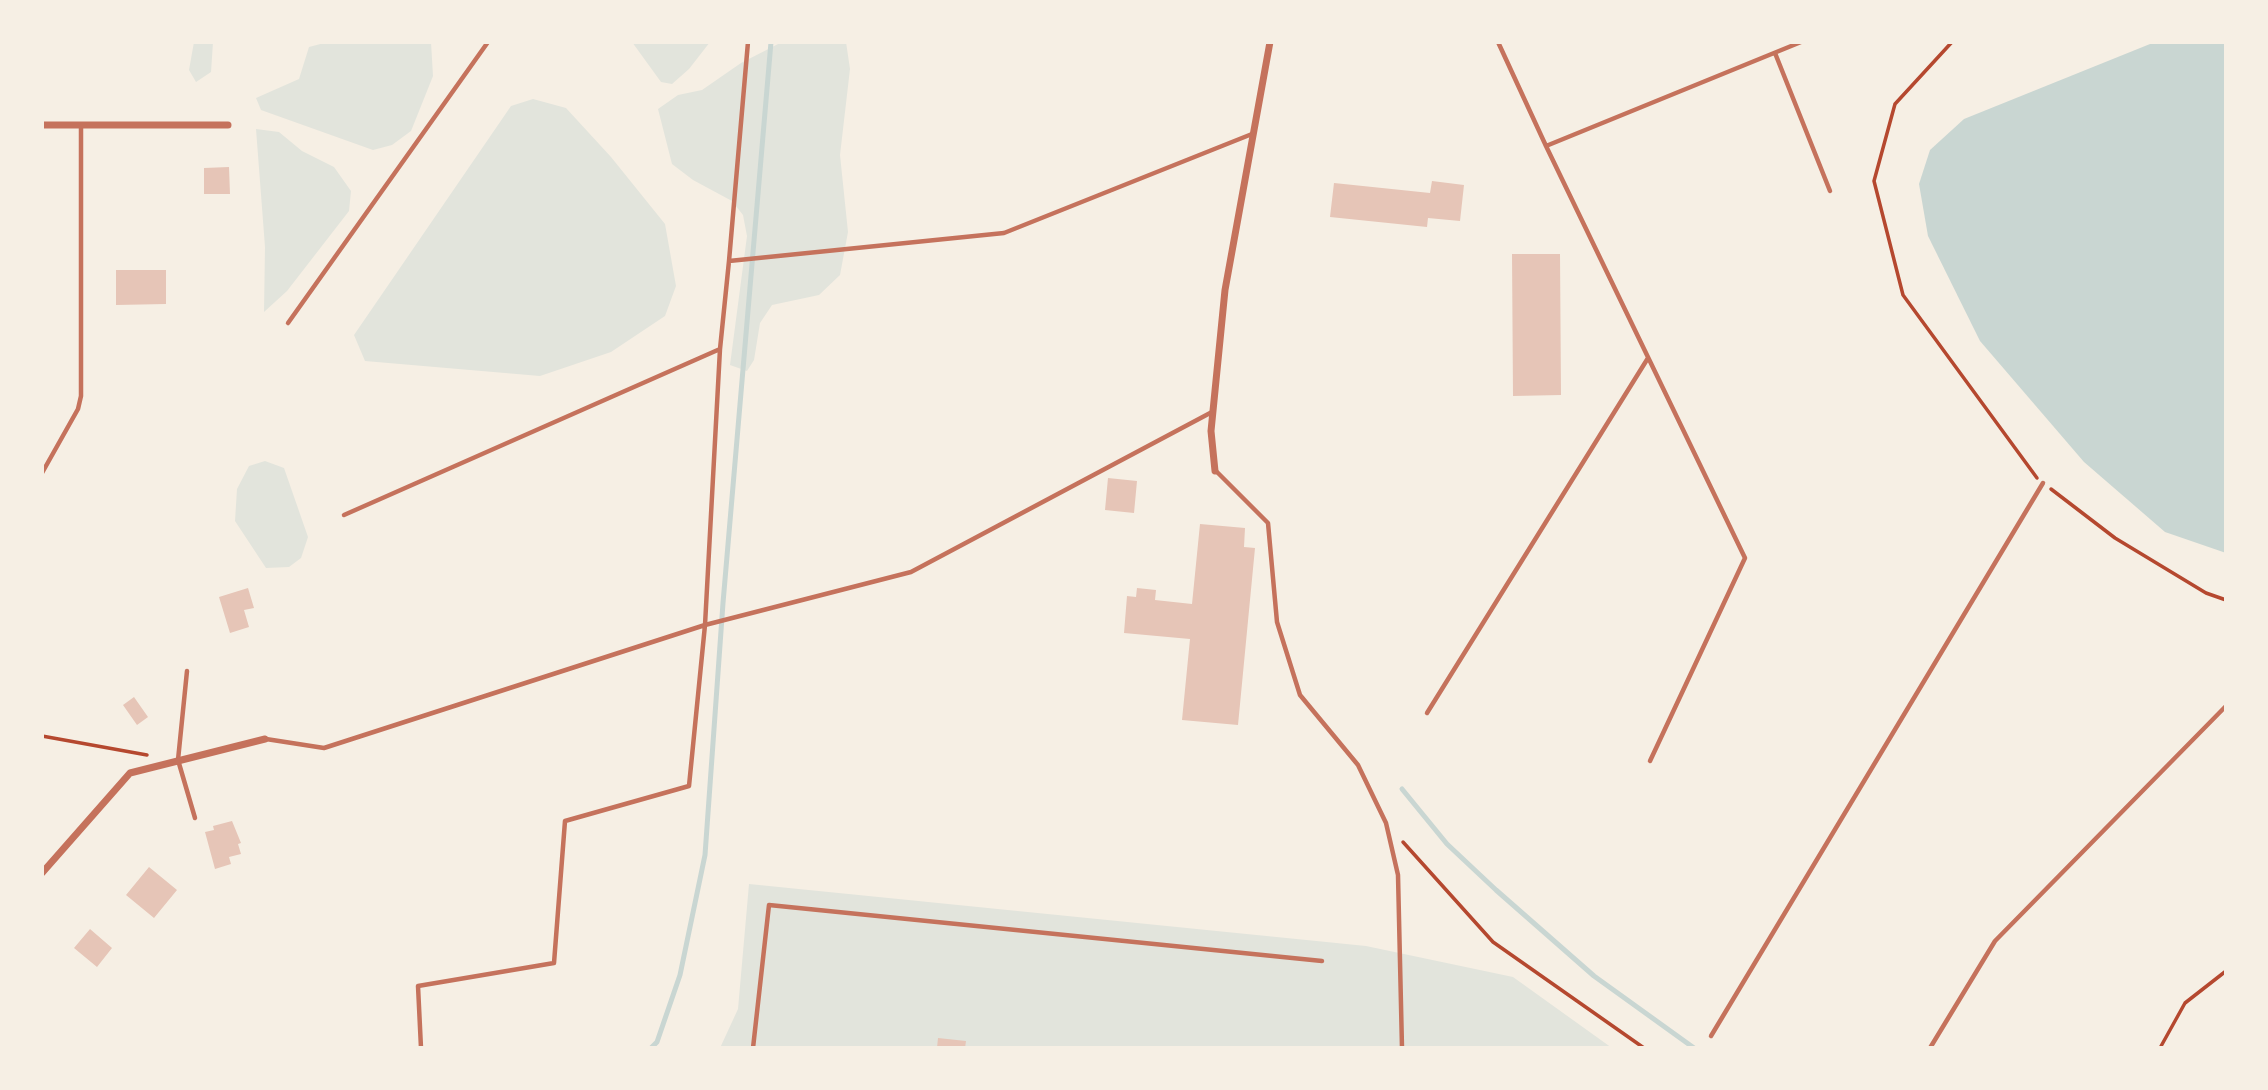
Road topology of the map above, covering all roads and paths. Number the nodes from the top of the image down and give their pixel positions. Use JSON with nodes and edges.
{"nodes":[{"id":1,"x":488,"y":42,"type":"edge"},
{"id":2,"x":748,"y":42,"type":"edge"},
{"id":3,"x":1270,"y":42,"type":"edge"},
{"id":4,"x":1498,"y":42,"type":"edge"},
{"id":5,"x":1801,"y":42,"type":"edge"},
{"id":6,"x":1952,"y":42,"type":"edge"},
{"id":7,"x":1775,"y":52,"type":"junction"},
{"id":8,"x":42,"y":125,"type":"edge"},
{"id":9,"x":228,"y":125,"type":"dead end"},
{"id":10,"x":81,"y":126,"type":"junction"},
{"id":11,"x":1252,"y":134,"type":"junction"},
{"id":12,"x":1546,"y":146,"type":"junction"},
{"id":13,"x":1830,"y":191,"type":"dead end"},
{"id":14,"x":729,"y":261,"type":"junction"},
{"id":15,"x":288,"y":323,"type":"dead end"},
{"id":16,"x":720,"y":349,"type":"junction"},
{"id":17,"x":1648,"y":358,"type":"junction"},
{"id":18,"x":1213,"y":412,"type":"junction"},
{"id":19,"x":1215,"y":471,"type":"joint"},
{"id":20,"x":42,"y":473,"type":"edge"},
{"id":21,"x":2043,"y":483,"type":"junction"},
{"id":22,"x":344,"y":515,"type":"dead end"},
{"id":23,"x":2226,"y":600,"type":"edge"},
{"id":24,"x":705,"y":625,"type":"junction"},
{"id":25,"x":187,"y":671,"type":"dead end"},
{"id":26,"x":2226,"y":706,"type":"edge"},
{"id":27,"x":1427,"y":713,"type":"dead end"},
{"id":28,"x":42,"y":736,"type":"edge"},
{"id":29,"x":265,"y":738,"type":"joint"},
{"id":30,"x":151,"y":755,"type":"dead end"},
{"id":31,"x":178,"y":760,"type":"junction"},
{"id":32,"x":1650,"y":761,"type":"dead end"},
{"id":33,"x":195,"y":818,"type":"dead end"},
{"id":34,"x":1386,"y":823,"type":"junction"},
{"id":35,"x":42,"y":873,"type":"edge"},
{"id":36,"x":1322,"y":961,"type":"dead end"},
{"id":37,"x":2226,"y":971,"type":"edge"},
{"id":38,"x":1711,"y":1036,"type":"dead end"},
{"id":39,"x":421,"y":1048,"type":"edge"},
{"id":40,"x":753,"y":1048,"type":"edge"},
{"id":41,"x":1402,"y":1048,"type":"edge"},
{"id":42,"x":1644,"y":1048,"type":"edge"},
{"id":43,"x":1930,"y":1048,"type":"edge"},
{"id":44,"x":2160,"y":1048,"type":"edge"}],
"edges":[{"from":1,"to":15,"type":"lane"},
{"from":2,"to":14,"type":"lane"},
{"from":3,"to":11,"type":"street"},
{"from":4,"to":12,"type":"lane"},
{"from":5,"to":7,"type":"lane"},
{"from":6,"to":21,"type":"path"},
{"from":7,"to":12,"type":"lane"},
{"from":7,"to":13,"type":"lane"},
{"from":8,"to":10,"type":"street"},
{"from":9,"to":10,"type":"street"},
{"from":10,"to":20,"type":"lane"},
{"from":11,"to":14,"type":"lane"},
{"from":11,"to":18,"type":"street"},
{"from":12,"to":17,"type":"lane"},
{"from":14,"to":16,"type":"lane"},
{"from":16,"to":22,"type":"lane"},
{"from":16,"to":24,"type":"lane"},
{"from":17,"to":27,"type":"lane"},
{"from":17,"to":32,"type":"lane"},
{"from":18,"to":19,"type":"street"},
{"from":18,"to":24,"type":"lane"},
{"from":19,"to":34,"type":"lane"},
{"from":21,"to":23,"type":"path"},
{"from":21,"to":38,"type":"lane"},
{"from":24,"to":29,"type":"lane"},
{"from":24,"to":39,"type":"lane"},
{"from":25,"to":31,"type":"lane"},
{"from":26,"to":43,"type":"lane"},
{"from":28,"to":30,"type":"path"},
{"from":29,"to":31,"type":"street"},
{"from":31,"to":33,"type":"lane"},
{"from":31,"to":35,"type":"street"},
{"from":34,"to":41,"type":"lane"},
{"from":34,"to":42,"type":"path"},
{"from":36,"to":40,"type":"lane"},
{"from":37,"to":44,"type":"path"}]}
